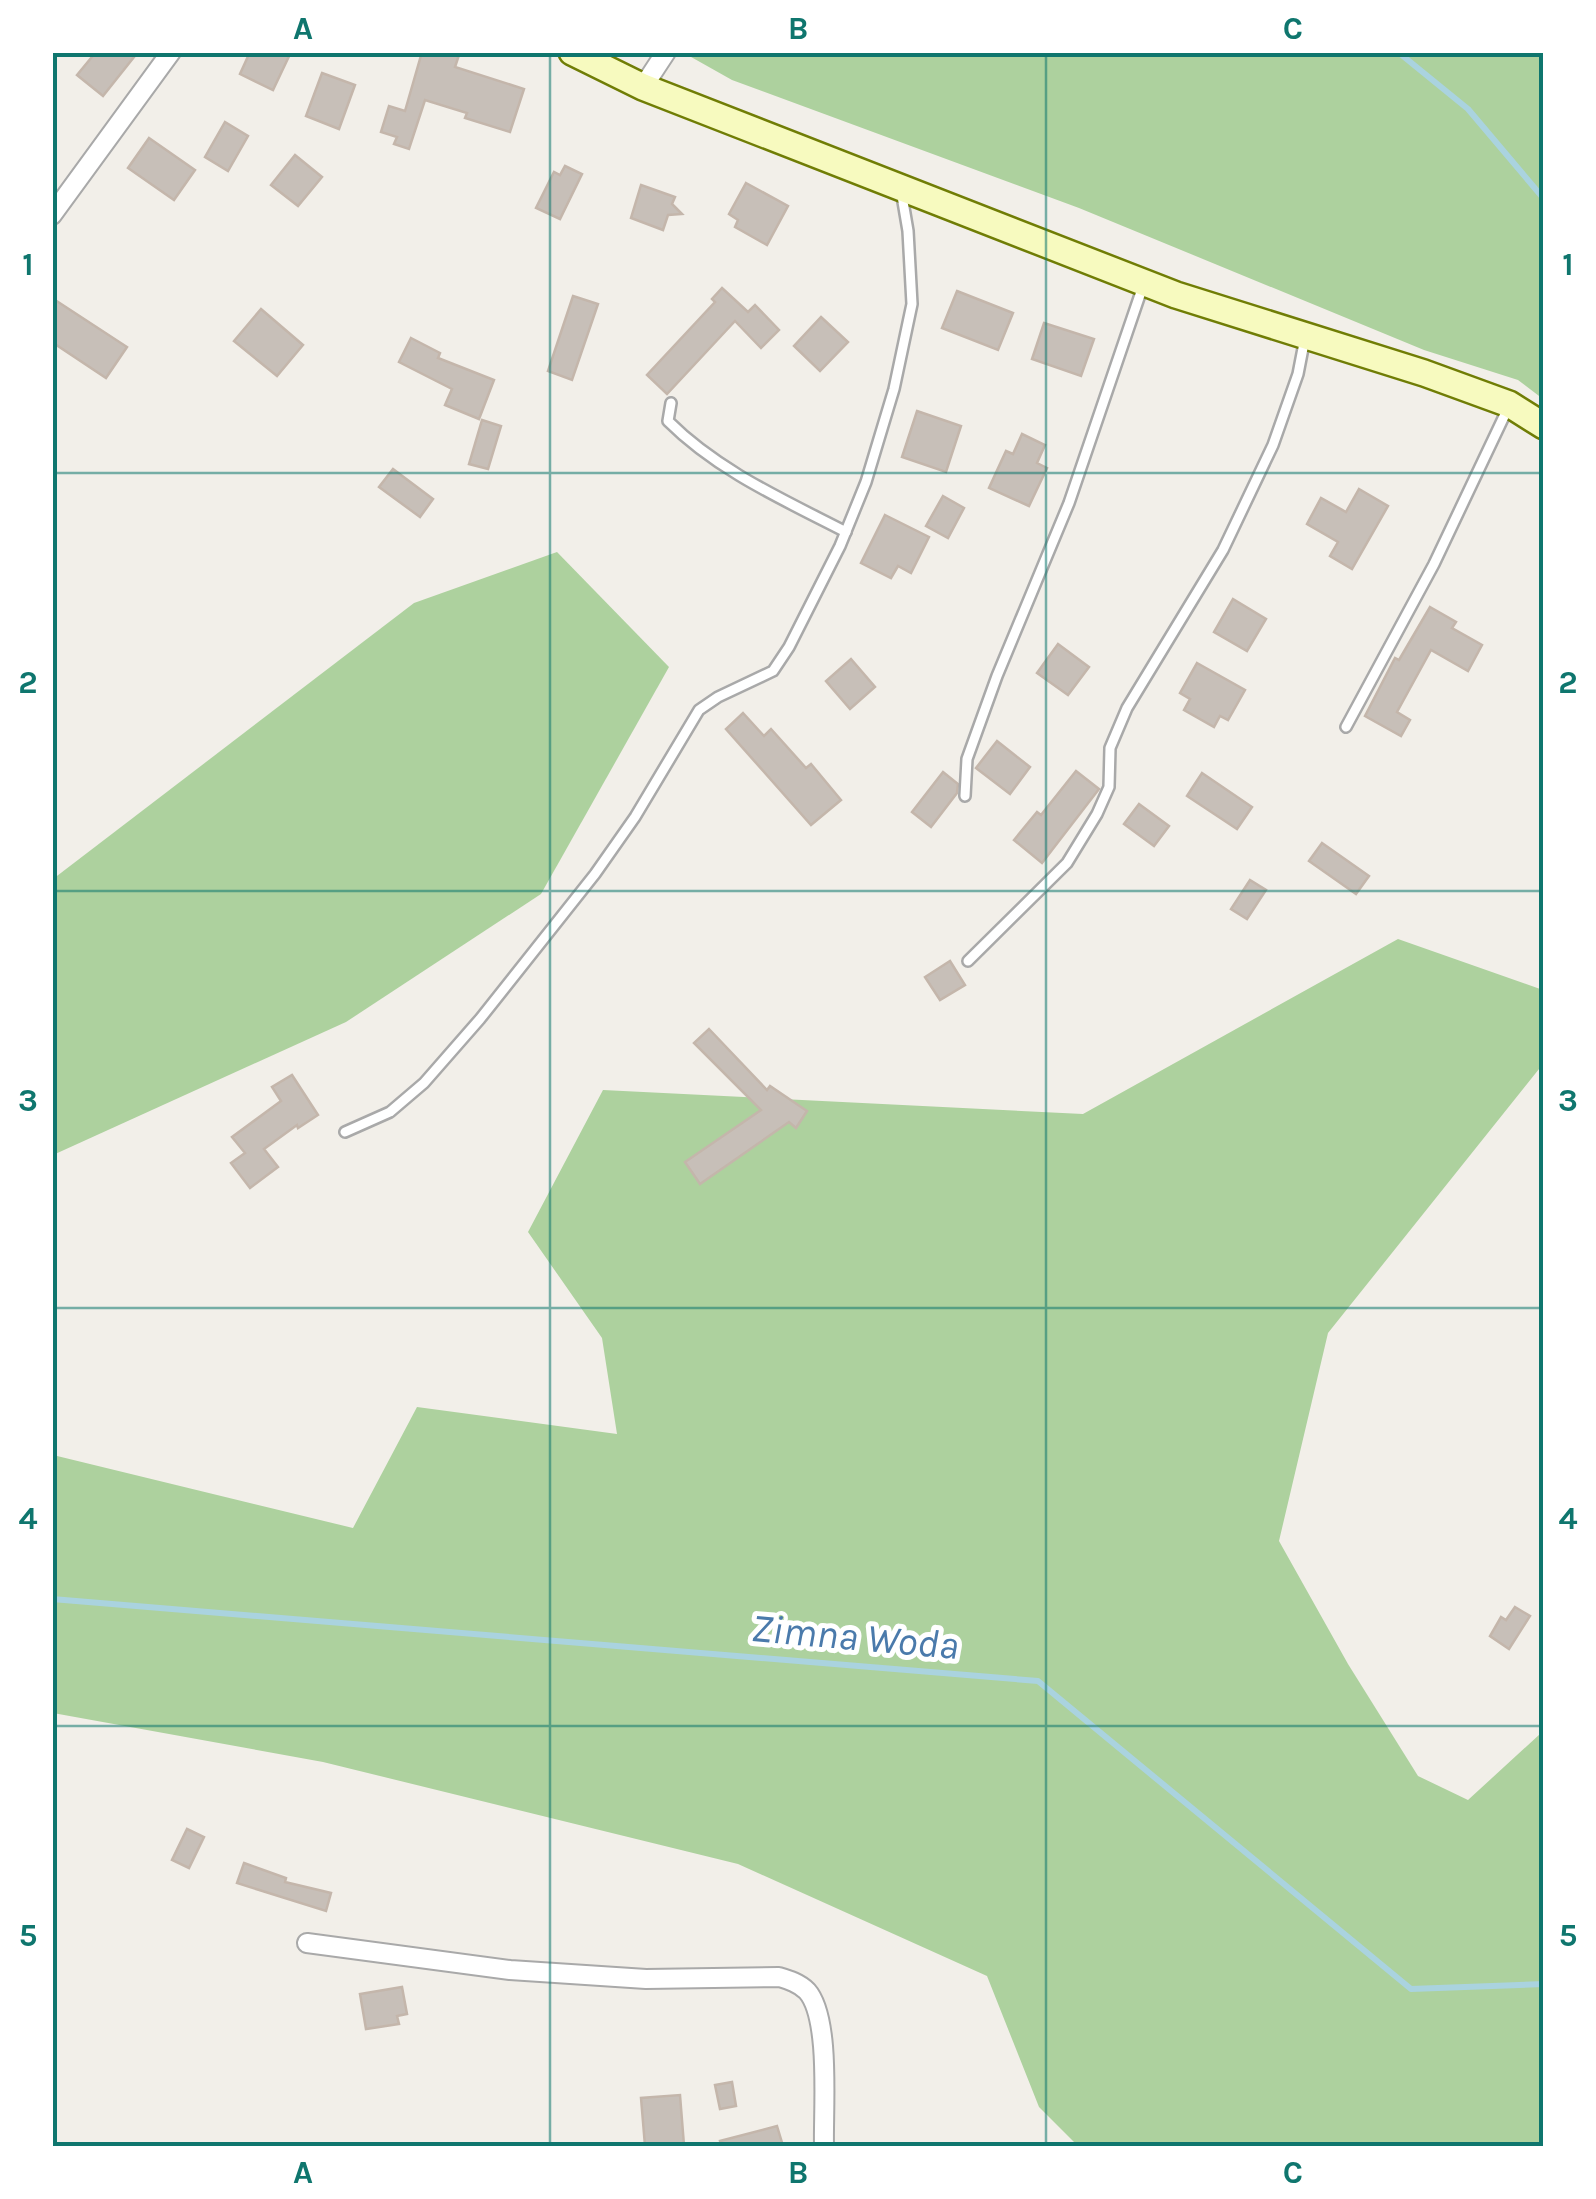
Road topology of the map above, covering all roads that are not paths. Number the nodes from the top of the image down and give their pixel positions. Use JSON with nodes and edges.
{"nodes":[{"id":1,"x":171,"y":52,"type":"edge"},
{"id":2,"x":572,"y":52,"type":"edge"},
{"id":3,"x":666,"y":52,"type":"edge"},
{"id":4,"x":643,"y":87,"type":"junction"},
{"id":5,"x":900,"y":185,"type":"junction"},
{"id":6,"x":52,"y":215,"type":"edge"},
{"id":7,"x":1145,"y":282,"type":"junction"},
{"id":8,"x":1305,"y":336,"type":"junction"},
{"id":9,"x":671,"y":403,"type":"dead end"},
{"id":10,"x":1510,"y":404,"type":"junction"},
{"id":11,"x":1544,"y":426,"type":"edge"},
{"id":12,"x":846,"y":532,"type":"junction"},
{"id":13,"x":1346,"y":727,"type":"dead end"},
{"id":14,"x":965,"y":796,"type":"dead end"},
{"id":15,"x":968,"y":961,"type":"dead end"},
{"id":16,"x":345,"y":1132,"type":"dead end"},
{"id":17,"x":307,"y":1943,"type":"dead end"},
{"id":18,"x":824,"y":2146,"type":"edge"}],
"edges":[{"from":1,"to":6,"type":"street"},
{"from":2,"to":4,"type":"street"},
{"from":3,"to":4,"type":"street"},
{"from":4,"to":5,"type":"street"},
{"from":5,"to":7,"type":"street"},
{"from":5,"to":12,"type":"lane"},
{"from":7,"to":8,"type":"street"},
{"from":7,"to":14,"type":"lane"},
{"from":8,"to":10,"type":"street"},
{"from":8,"to":15,"type":"lane"},
{"from":9,"to":12,"type":"lane"},
{"from":10,"to":11,"type":"street"},
{"from":10,"to":13,"type":"lane"},
{"from":12,"to":16,"type":"lane"},
{"from":17,"to":18,"type":"street"}]}
